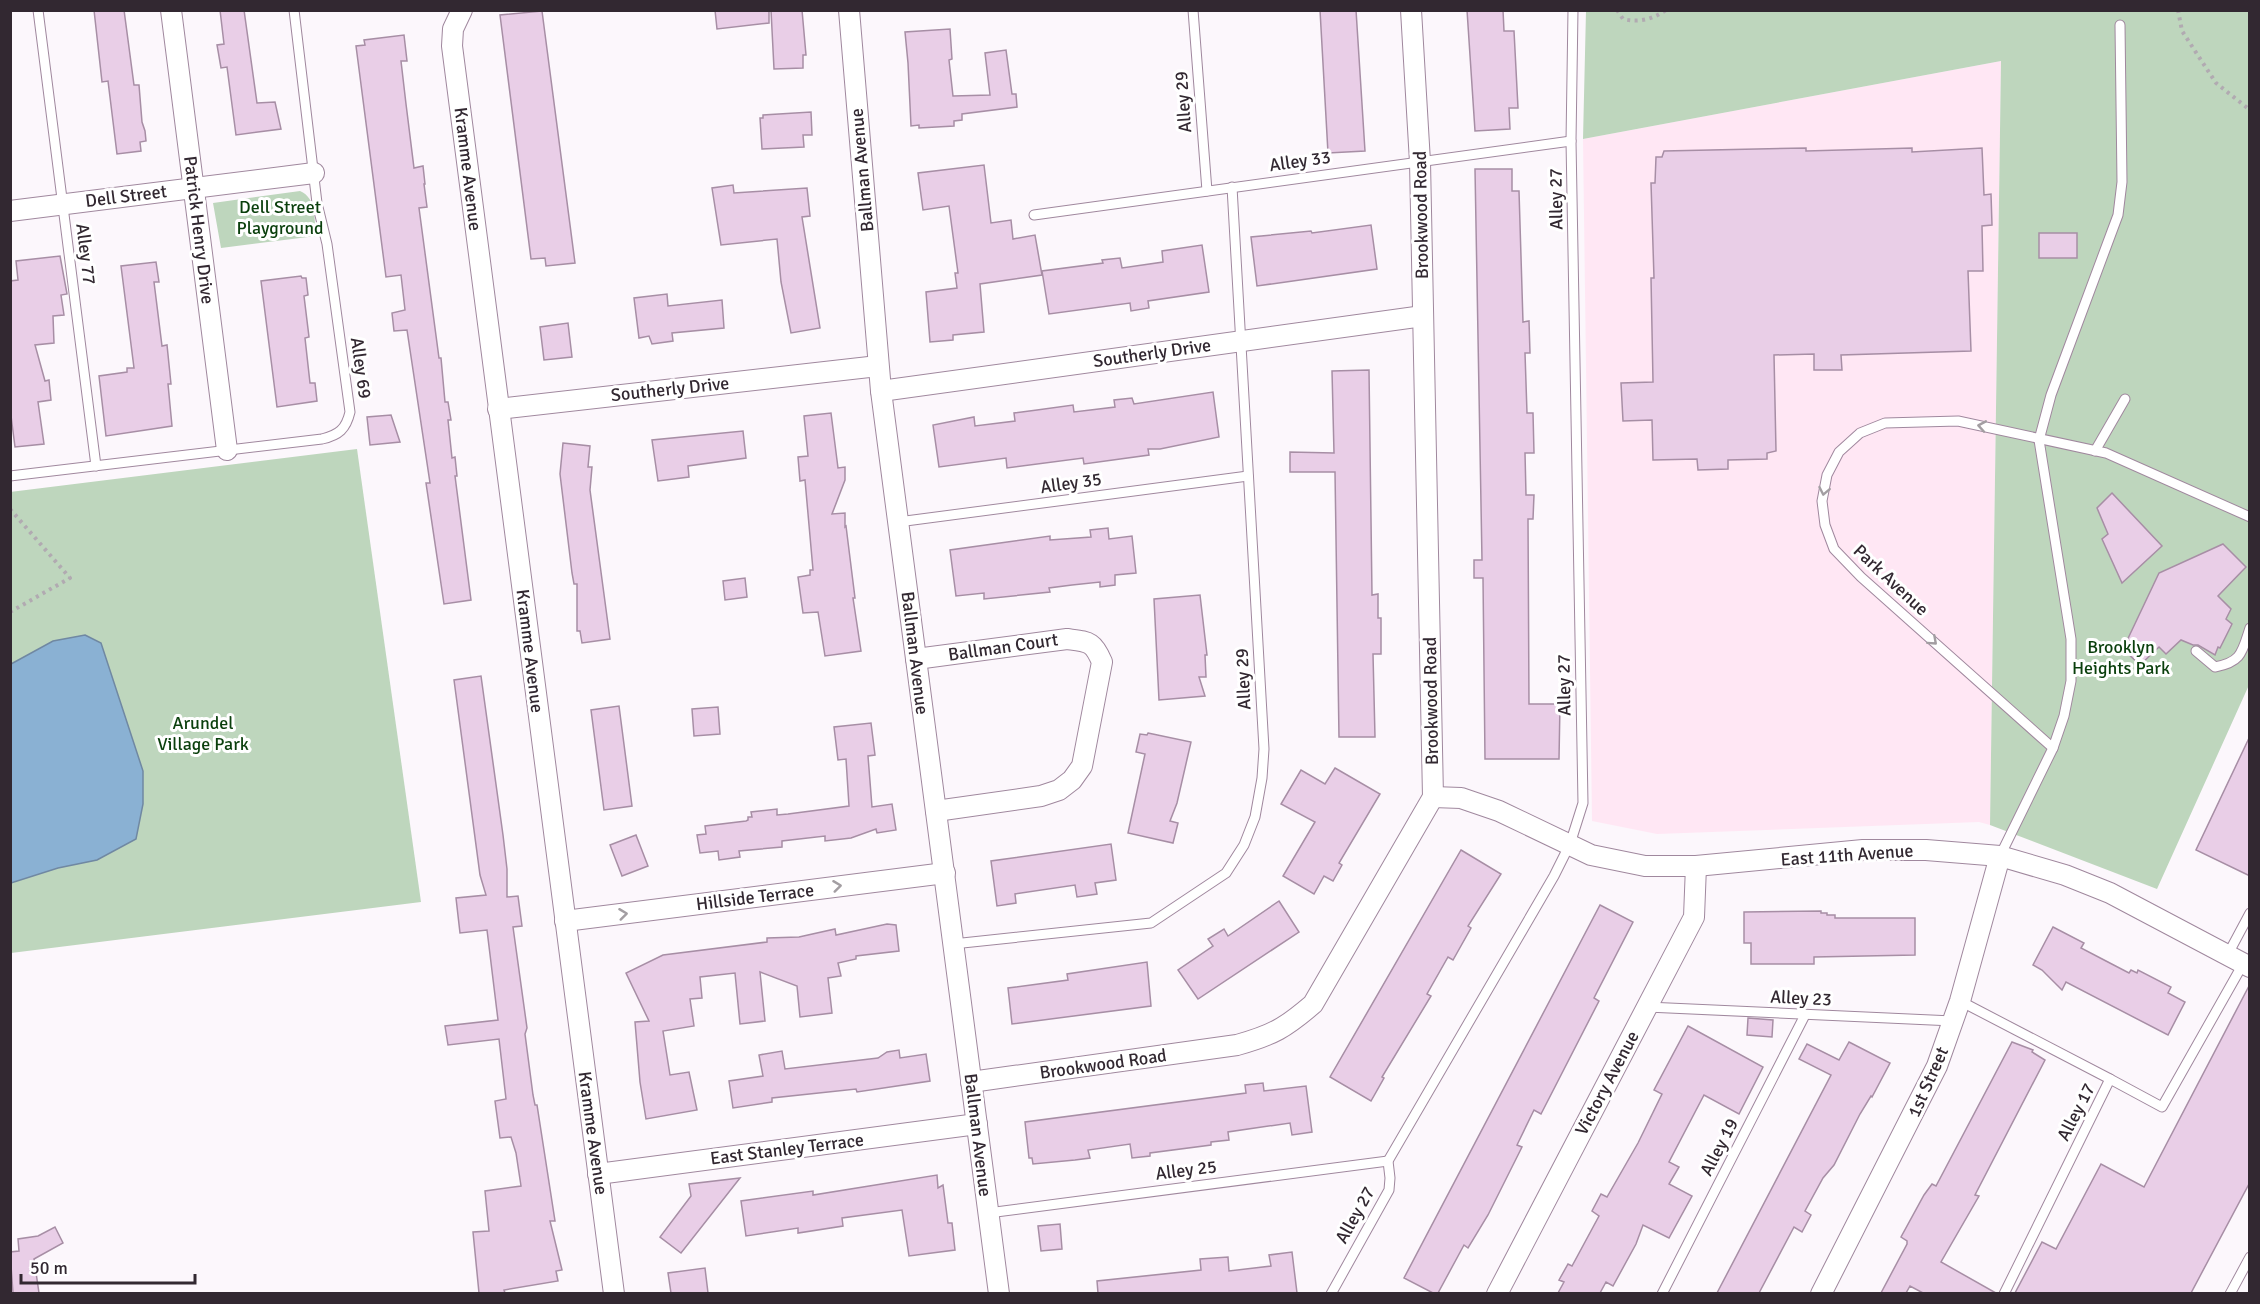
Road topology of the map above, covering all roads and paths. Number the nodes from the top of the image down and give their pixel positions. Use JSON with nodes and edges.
{"nodes":[{"id":1,"x":38,"y":10,"type":"edge"},
{"id":2,"x":171,"y":10,"type":"edge"},
{"id":3,"x":294,"y":10,"type":"edge"},
{"id":4,"x":462,"y":10,"type":"edge"},
{"id":5,"x":849,"y":10,"type":"edge"},
{"id":6,"x":1193,"y":10,"type":"edge"},
{"id":7,"x":1411,"y":10,"type":"edge"},
{"id":8,"x":1573,"y":10,"type":"edge"},
{"id":9,"x":1617,"y":10,"type":"edge"},
{"id":10,"x":1666,"y":10,"type":"edge"},
{"id":11,"x":2178,"y":10,"type":"edge"},
{"id":12,"x":2120,"y":24,"type":"dead end"},
{"id":13,"x":2250,"y":111,"type":"edge"},
{"id":14,"x":1571,"y":141,"type":"junction"},
{"id":15,"x":1420,"y":162,"type":"junction"},
{"id":16,"x":314,"y":173,"type":"junction"},
{"id":17,"x":1232,"y":187,"type":"junction"},
{"id":18,"x":193,"y":188,"type":"junction"},
{"id":19,"x":1207,"y":191,"type":"junction"},
{"id":20,"x":63,"y":204,"type":"junction"},
{"id":21,"x":10,"y":211,"type":"edge"},
{"id":22,"x":1034,"y":214,"type":"dead end"},
{"id":23,"x":1423,"y":316,"type":"junction"},
{"id":24,"x":1241,"y":341,"type":"junction"},
{"id":25,"x":878,"y":366,"type":"junction"},
{"id":26,"x":880,"y":391,"type":"junction"},
{"id":27,"x":2126,"y":399,"type":"dead end"},
{"id":28,"x":498,"y":409,"type":"junction"},
{"id":29,"x":2039,"y":440,"type":"junction"},
{"id":30,"x":227,"y":450,"type":"junction"},
{"id":31,"x":2095,"y":451,"type":"junction"},
{"id":32,"x":96,"y":466,"type":"junction"},
{"id":33,"x":10,"y":476,"type":"edge"},
{"id":34,"x":1248,"y":476,"type":"junction"},
{"id":35,"x":10,"y":509,"type":"edge"},
{"id":36,"x":2250,"y":517,"type":"edge"},
{"id":37,"x":898,"y":522,"type":"junction"},
{"id":38,"x":10,"y":612,"type":"edge"},
{"id":39,"x":2250,"y":628,"type":"edge"},
{"id":40,"x":2196,"y":651,"type":"dead end"},
{"id":41,"x":916,"y":659,"type":"junction"},
{"id":42,"x":2053,"y":748,"type":"junction"},
{"id":43,"x":1433,"y":797,"type":"junction"},
{"id":44,"x":936,"y":811,"type":"junction"},
{"id":45,"x":1569,"y":844,"type":"junction"},
{"id":46,"x":2000,"y":856,"type":"junction"},
{"id":47,"x":1696,"y":866,"type":"junction"},
{"id":48,"x":945,"y":873,"type":"junction"},
{"id":49,"x":2250,"y":913,"type":"edge"},
{"id":50,"x":565,"y":921,"type":"junction"},
{"id":51,"x":953,"y":944,"type":"junction"},
{"id":52,"x":2240,"y":962,"type":"edge"},
{"id":53,"x":1959,"y":1001,"type":"junction"},
{"id":54,"x":1647,"y":1007,"type":"junction"},
{"id":55,"x":1805,"y":1015,"type":"junction"},
{"id":56,"x":1953,"y":1021,"type":"junction"},
{"id":57,"x":2110,"y":1080,"type":"junction"},
{"id":58,"x":971,"y":1082,"type":"junction"},
{"id":59,"x":976,"y":1124,"type":"junction"},
{"id":60,"x":1388,"y":1161,"type":"junction"},
{"id":61,"x":598,"y":1174,"type":"junction"},
{"id":62,"x":988,"y":1213,"type":"junction"},
{"id":63,"x":2250,"y":1257,"type":"edge"},
{"id":64,"x":614,"y":1293,"type":"edge"},
{"id":65,"x":999,"y":1293,"type":"edge"},
{"id":66,"x":1331,"y":1293,"type":"edge"},
{"id":67,"x":1497,"y":1293,"type":"edge"},
{"id":68,"x":1662,"y":1293,"type":"edge"},
{"id":69,"x":1821,"y":1293,"type":"edge"},
{"id":70,"x":2004,"y":1293,"type":"edge"},
{"id":71,"x":2230,"y":1293,"type":"edge"}],
"edges":[{"from":1,"to":20,"type":"lane","name":"Alley 77"},
{"from":2,"to":18,"type":"street","name":"Patrick Henry Drive"},
{"from":3,"to":16,"type":"lane","name":"Alley 69"},
{"from":4,"to":28,"type":"street","name":"Kramme Avenue"},
{"from":5,"to":25,"type":"street","name":"Ballman Avenue"},
{"from":6,"to":19,"type":"lane","name":"Alley 29"},
{"from":7,"to":15,"type":"street","name":"Brookwood Road"},
{"from":8,"to":14,"type":"lane","name":"Alley 27"},
{"from":9,"to":10,"type":"path"},
{"from":11,"to":13,"type":"path"},
{"from":12,"to":29,"type":"lane"},
{"from":14,"to":15,"type":"lane","name":"Alley 33"},
{"from":14,"to":45,"type":"lane","name":"Alley 27"},
{"from":15,"to":17,"type":"lane","name":"Alley 33"},
{"from":15,"to":23,"type":"street","name":"Brookwood Road"},
{"from":16,"to":18,"type":"street","name":"Dell Street"},
{"from":16,"to":30,"type":"lane","name":"Alley 69"},
{"from":17,"to":19,"type":"lane","name":"Alley 33"},
{"from":17,"to":24,"type":"lane","name":"Alley 29"},
{"from":18,"to":20,"type":"street","name":"Dell Street"},
{"from":18,"to":30,"type":"street","name":"Patrick Henry Drive"},
{"from":19,"to":22,"type":"lane","name":"Alley 33"},
{"from":20,"to":21,"type":"street","name":"Dell Street"},
{"from":20,"to":32,"type":"lane","name":"Alley 77"},
{"from":23,"to":24,"type":"street","name":"Southerly Drive"},
{"from":23,"to":43,"type":"street","name":"Brookwood Road"},
{"from":24,"to":26,"type":"street","name":"Southerly Drive"},
{"from":24,"to":34,"type":"lane","name":"Alley 29"},
{"from":25,"to":26,"type":"street","name":"Ballman Avenue"},
{"from":25,"to":28,"type":"street","name":"Southerly Drive"},
{"from":26,"to":37,"type":"street","name":"Ballman Avenue"},
{"from":27,"to":31,"type":"lane"},
{"from":28,"to":50,"type":"street","name":"Kramme Avenue"},
{"from":29,"to":31,"type":"lane","name":"Park Avenue"},
{"from":29,"to":42,"type":"lane"},
{"from":29,"to":42,"type":"lane","name":"Park Avenue","one_way":true},
{"from":30,"to":32,"type":"lane","name":"Alley 69"},
{"from":31,"to":36,"type":"lane","name":"Park Avenue"},
{"from":32,"to":33,"type":"lane","name":"Alley 69"},
{"from":34,"to":37,"type":"lane","name":"Alley 35"},
{"from":34,"to":51,"type":"lane","name":"Alley 29"},
{"from":35,"to":38,"type":"path"},
{"from":37,"to":41,"type":"street","name":"Ballman Avenue"},
{"from":39,"to":40,"type":"lane"},
{"from":41,"to":44,"type":"street","name":"Ballman Avenue"},
{"from":41,"to":44,"type":"street","name":"Ballman Court"},
{"from":42,"to":46,"type":"lane"},
{"from":43,"to":45,"type":"street","name":"East 11th Avenue"},
{"from":43,"to":58,"type":"street","name":"Brookwood Road"},
{"from":44,"to":48,"type":"street","name":"Ballman Avenue"},
{"from":45,"to":47,"type":"street","name":"East 11th Avenue"},
{"from":45,"to":60,"type":"lane","name":"Alley 27"},
{"from":46,"to":47,"type":"street","name":"East 11th Avenue"},
{"from":46,"to":52,"type":"street","name":"East 11th Avenue"},
{"from":46,"to":53,"type":"street","name":"1st Street"},
{"from":47,"to":54,"type":"street","name":"Victory Avenue"},
{"from":50,"to":48,"type":"street","name":"Hillside Terrace","one_way":true},
{"from":48,"to":51,"type":"street","name":"Ballman Avenue"},
{"from":49,"to":52,"type":"lane"},
{"from":50,"to":61,"type":"street","name":"Kramme Avenue"},
{"from":51,"to":58,"type":"street","name":"Ballman Avenue"},
{"from":52,"to":57,"type":"lane","name":"Alley 17"},
{"from":53,"to":56,"type":"street","name":"1st Street"},
{"from":53,"to":57,"type":"lane"},
{"from":54,"to":55,"type":"lane","name":"Alley 23"},
{"from":54,"to":67,"type":"street","name":"Victory Avenue"},
{"from":55,"to":56,"type":"lane","name":"Alley 23"},
{"from":55,"to":68,"type":"lane","name":"Alley 19"},
{"from":56,"to":69,"type":"street","name":"1st Street"},
{"from":57,"to":70,"type":"lane","name":"Alley 17"},
{"from":58,"to":59,"type":"street","name":"Ballman Avenue"},
{"from":59,"to":61,"type":"street","name":"East Stanley Terrace"},
{"from":59,"to":62,"type":"street","name":"Ballman Avenue"},
{"from":60,"to":62,"type":"lane","name":"Alley 25"},
{"from":60,"to":66,"type":"lane","name":"Alley 27"},
{"from":61,"to":64,"type":"street","name":"Kramme Avenue"},
{"from":62,"to":65,"type":"street","name":"Ballman Avenue"},
{"from":63,"to":71,"type":"lane"}]}
